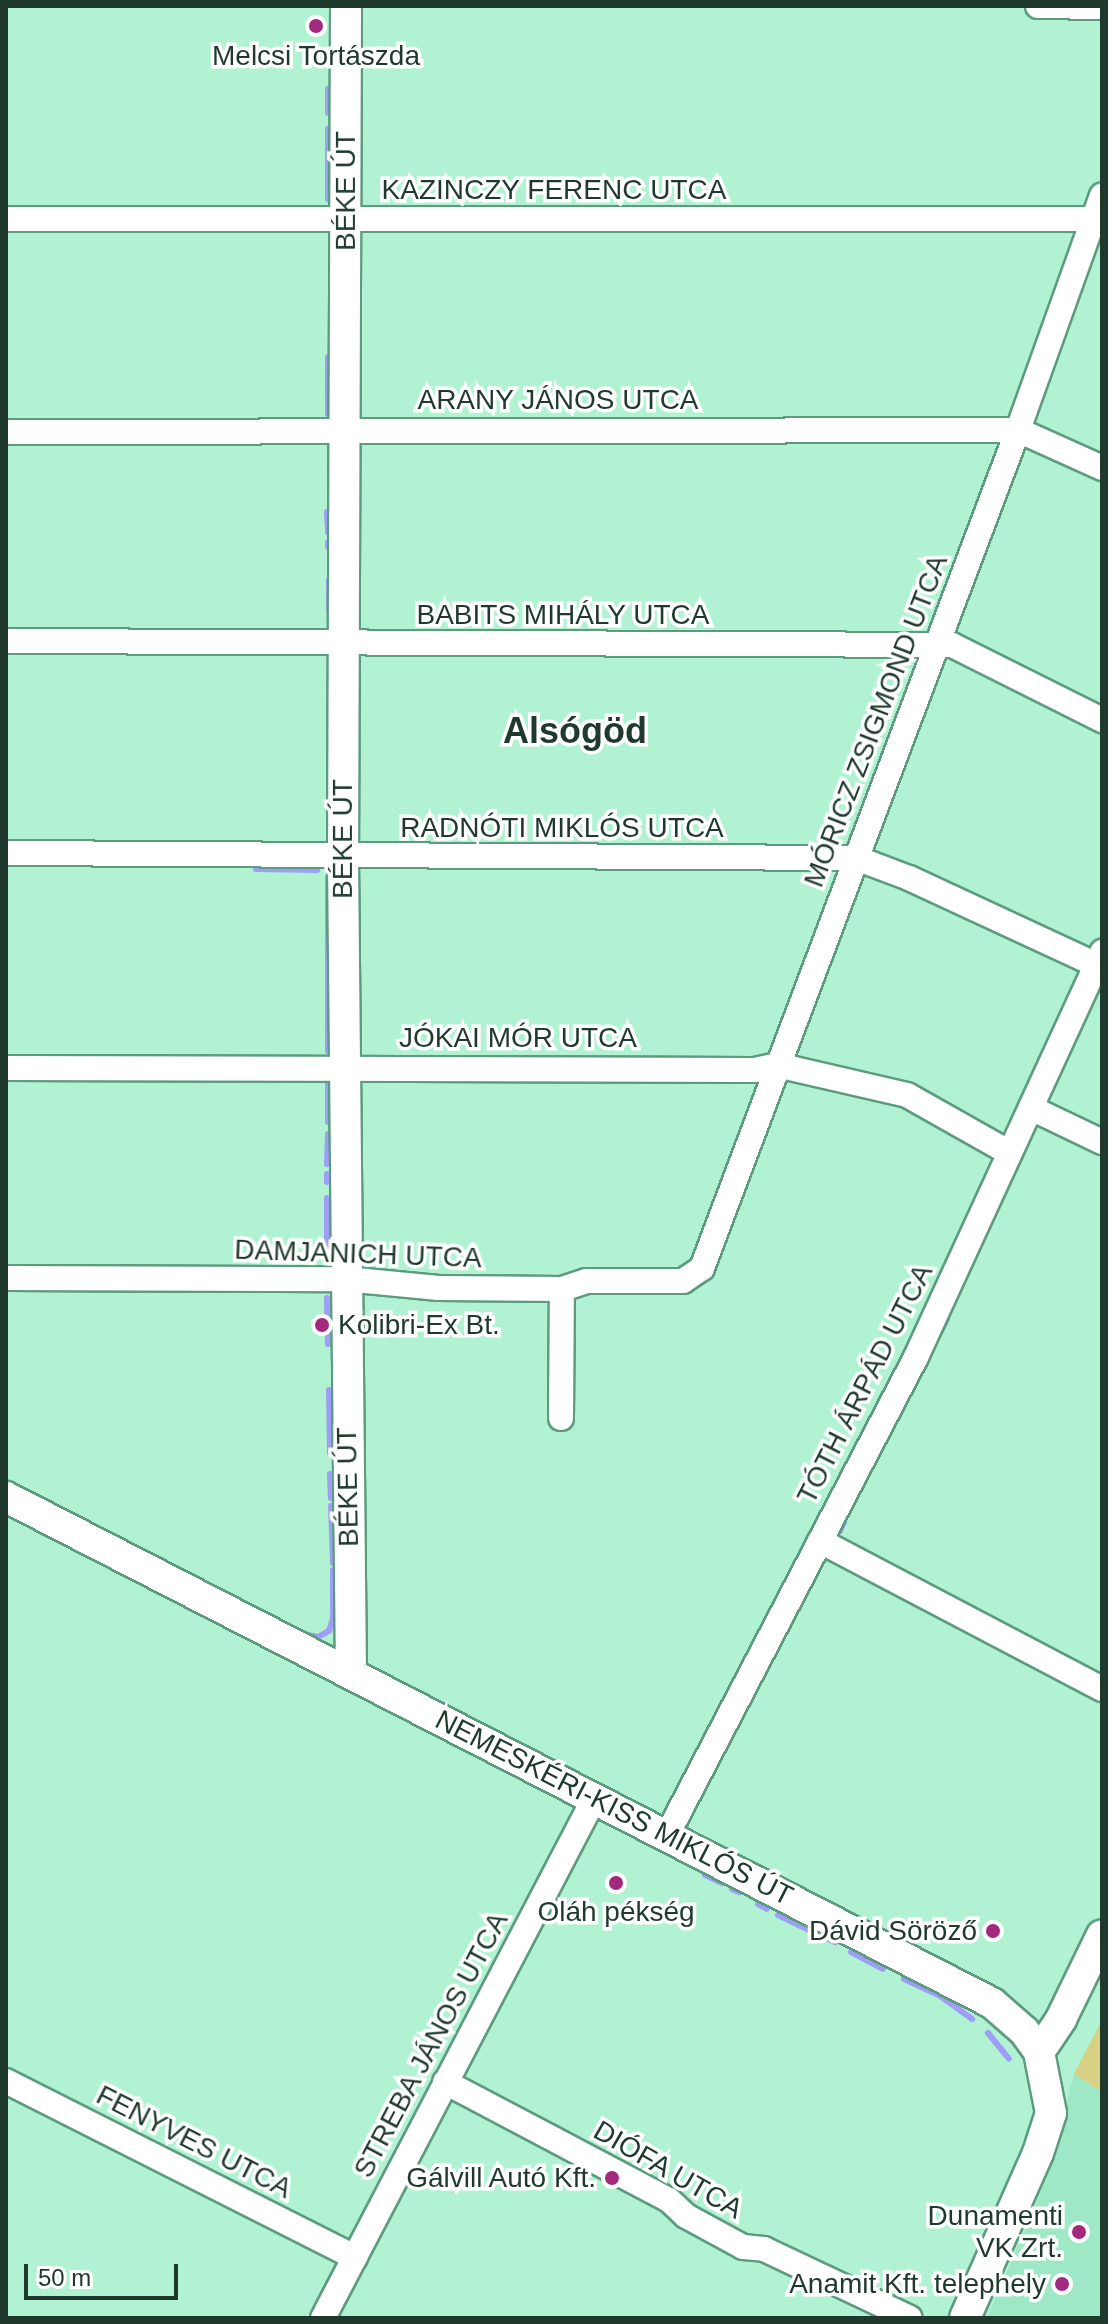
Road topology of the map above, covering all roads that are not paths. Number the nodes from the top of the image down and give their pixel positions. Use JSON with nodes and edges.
{"nodes":[{"id":1,"x":346,"y":6,"type":"edge"},
{"id":2,"x":1038,"y":6,"type":"edge"},
{"id":3,"x":1102,"y":7,"type":"edge"},
{"id":4,"x":1099,"y":212,"type":"edge"},
{"id":5,"x":6,"y":219,"type":"edge"},
{"id":6,"x":346,"y":221,"type":"junction"},
{"id":7,"x":345,"y":429,"type":"junction"},
{"id":8,"x":1018,"y":430,"type":"junction"},
{"id":9,"x":6,"y":432,"type":"edge"},
{"id":10,"x":1102,"y":468,"type":"edge"},
{"id":11,"x":6,"y":641,"type":"edge"},
{"id":12,"x":344,"y":644,"type":"junction"},
{"id":13,"x":936,"y":646,"type":"junction"},
{"id":14,"x":1102,"y":720,"type":"edge"},
{"id":15,"x":6,"y":853,"type":"edge"},
{"id":16,"x":343,"y":858,"type":"junction"},
{"id":17,"x":856,"y":858,"type":"junction"},
{"id":18,"x":1099,"y":958,"type":"edge"},
{"id":19,"x":777,"y":1065,"type":"junction"},
{"id":20,"x":344,"y":1067,"type":"junction"},
{"id":21,"x":6,"y":1068,"type":"edge"},
{"id":22,"x":1031,"y":1108,"type":"junction"},
{"id":23,"x":1102,"y":1142,"type":"edge"},
{"id":24,"x":1010,"y":1153,"type":"junction"},
{"id":25,"x":702,"y":1268,"type":"joint"},
{"id":26,"x":6,"y":1278,"type":"edge"},
{"id":27,"x":345,"y":1279,"type":"junction"},
{"id":28,"x":562,"y":1289,"type":"junction"},
{"id":29,"x":561,"y":1418,"type":"dead end"},
{"id":30,"x":6,"y":1497,"type":"edge"},
{"id":31,"x":820,"y":1541,"type":"junction"},
{"id":32,"x":351,"y":1672,"type":"junction"},
{"id":33,"x":1102,"y":1689,"type":"edge"},
{"id":34,"x":594,"y":1799,"type":"junction"},
{"id":35,"x":667,"y":1835,"type":"junction"},
{"id":36,"x":1102,"y":1935,"type":"edge"},
{"id":37,"x":1039,"y":2052,"type":"junction"},
{"id":38,"x":6,"y":2081,"type":"edge"},
{"id":39,"x":445,"y":2082,"type":"junction"},
{"id":40,"x":355,"y":2257,"type":"junction"},
{"id":41,"x":323,"y":2318,"type":"edge"},
{"id":42,"x":910,"y":2318,"type":"edge"},
{"id":43,"x":965,"y":2318,"type":"edge"}],
"edges":[{"from":1,"to":6,"type":"street","name":"BÉKE ÚT"},
{"from":2,"to":3,"type":"street"},
{"from":4,"to":6,"type":"street","name":"KAZINCZY FERENC UTCA"},
{"from":4,"to":8,"type":"street","name":"MÓRICZ ZSIGMOND UTCA"},
{"from":5,"to":6,"type":"street","name":"KAZINCZY FERENC UTCA"},
{"from":6,"to":7,"type":"street","name":"BÉKE ÚT"},
{"from":7,"to":8,"type":"street","name":"ARANY JÁNOS UTCA"},
{"from":7,"to":9,"type":"street","name":"ARANY JÁNOS UTCA"},
{"from":7,"to":12,"type":"street","name":"BÉKE ÚT"},
{"from":8,"to":10,"type":"street","name":"ARANY JÁNOS UTCA"},
{"from":8,"to":13,"type":"street","name":"MÓRICZ ZSIGMOND UTCA"},
{"from":11,"to":12,"type":"street","name":"BABITS MIHÁLY UTCA"},
{"from":12,"to":13,"type":"street","name":"BABITS MIHÁLY UTCA"},
{"from":12,"to":16,"type":"street","name":"BÉKE ÚT"},
{"from":13,"to":14,"type":"street","name":"BABITS MIHÁLY UTCA"},
{"from":13,"to":17,"type":"street","name":"MÓRICZ ZSIGMOND UTCA"},
{"from":15,"to":16,"type":"street","name":"RADNÓTI MIKLÓS UTCA"},
{"from":16,"to":17,"type":"street","name":"RADNÓTI MIKLÓS UTCA"},
{"from":16,"to":20,"type":"street","name":"BÉKE ÚT"},
{"from":17,"to":18,"type":"street","name":"RADNÓTI MIKLÓS UTCA"},
{"from":17,"to":19,"type":"street","name":"MÓRICZ ZSIGMOND UTCA"},
{"from":18,"to":22,"type":"street","name":"TÓTH ÁRPÁD UTCA"},
{"from":19,"to":20,"type":"street","name":"JÓKAI MÓR UTCA"},
{"from":19,"to":24,"type":"street","name":"JÓKAI MÓR UTCA"},
{"from":19,"to":25,"type":"street","name":"MÓRICZ ZSIGMOND UTCA"},
{"from":20,"to":21,"type":"street","name":"JÓKAI MÓR UTCA"},
{"from":20,"to":27,"type":"street","name":"BÉKE ÚT"},
{"from":22,"to":23,"type":"street"},
{"from":22,"to":24,"type":"street","name":"TÓTH ÁRPÁD UTCA"},
{"from":24,"to":31,"type":"street","name":"TÓTH ÁRPÁD UTCA"},
{"from":25,"to":28,"type":"street","name":"DAMJANICH UTCA"},
{"from":26,"to":27,"type":"street","name":"DAMJANICH UTCA"},
{"from":27,"to":28,"type":"street","name":"DAMJANICH UTCA"},
{"from":27,"to":32,"type":"street","name":"BÉKE ÚT"},
{"from":28,"to":29,"type":"street"},
{"from":30,"to":32,"type":"street","name":"NEMESKÉRI-KISS MIKLÓS ÚT"},
{"from":31,"to":33,"type":"street"},
{"from":31,"to":35,"type":"street","name":"TÓTH ÁRPÁD UTCA"},
{"from":32,"to":34,"type":"street","name":"NEMESKÉRI-KISS MIKLÓS ÚT"},
{"from":34,"to":35,"type":"street","name":"NEMESKÉRI-KISS MIKLÓS ÚT"},
{"from":34,"to":39,"type":"street","name":"STREBA JÁNOS UTCA"},
{"from":35,"to":37,"type":"street","name":"NEMESKÉRI-KISS MIKLÓS ÚT"},
{"from":36,"to":37,"type":"street"},
{"from":37,"to":43,"type":"street","name":"NEMESKÉRI-KISS MIKLÓS ÚT"},
{"from":38,"to":40,"type":"street","name":"FENYVES UTCA"},
{"from":39,"to":40,"type":"street","name":"STREBA JÁNOS UTCA"},
{"from":39,"to":42,"type":"street","name":"DIÓFA UTCA"},
{"from":40,"to":41,"type":"street","name":"STREBA JÁNOS UTCA"}]}
